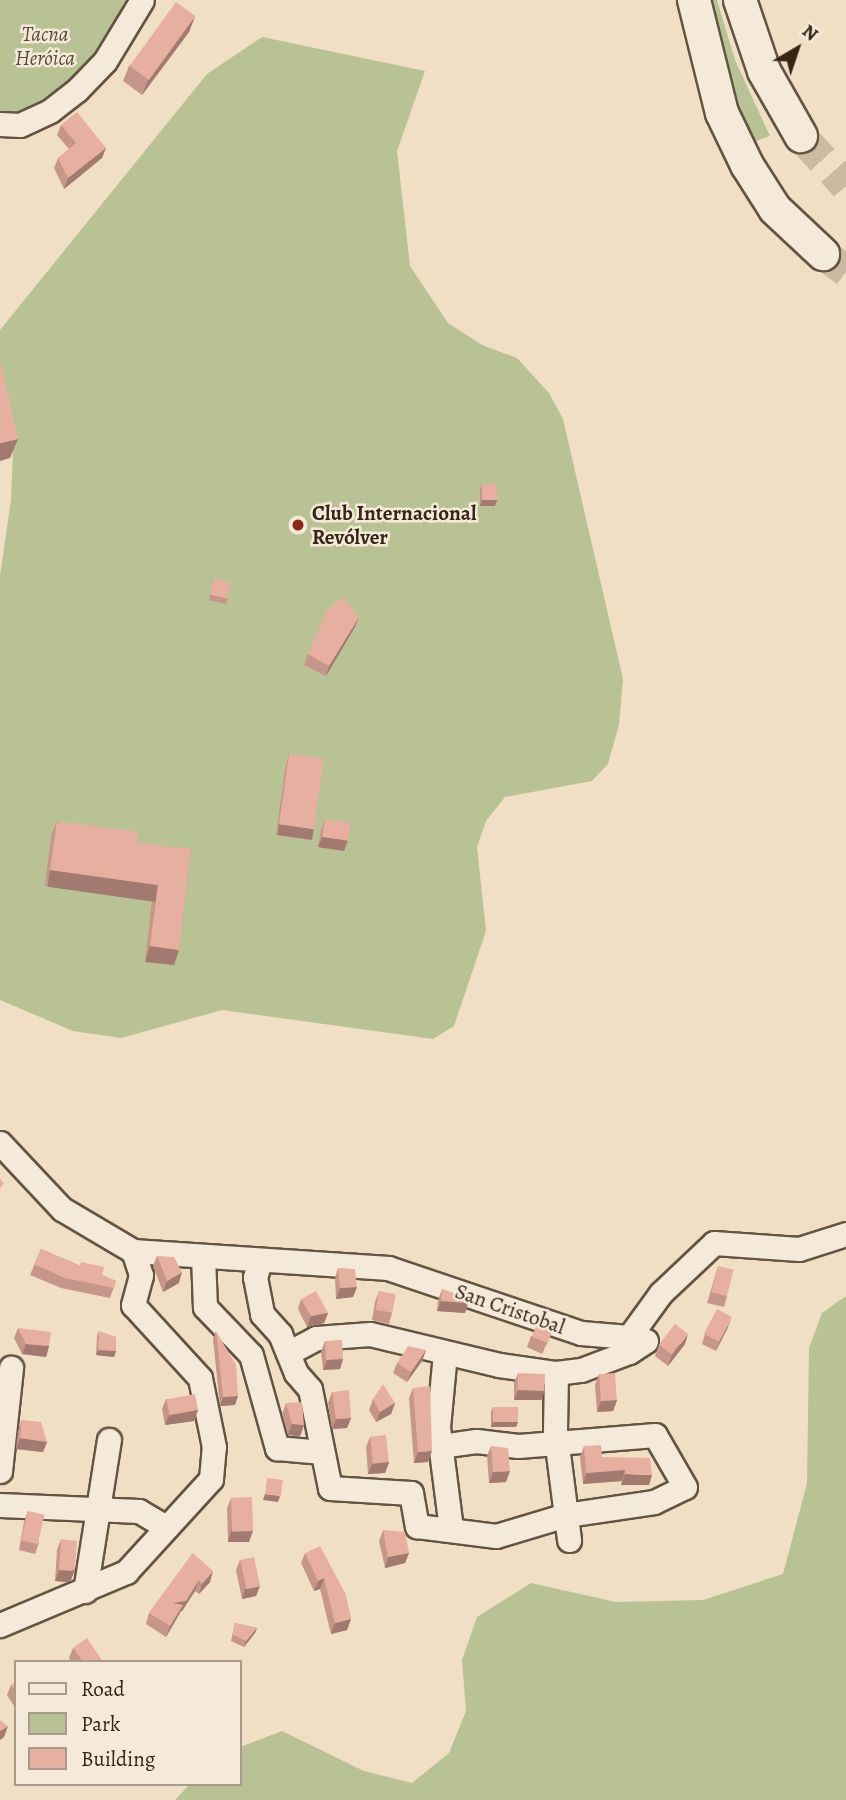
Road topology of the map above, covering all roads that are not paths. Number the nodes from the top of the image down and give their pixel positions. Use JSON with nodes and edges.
{"nodes":[{"id":1,"x":142,"y":0,"type":"edge"},
{"id":2,"x":694,"y":0,"type":"edge"},
{"id":3,"x":740,"y":0,"type":"edge"},
{"id":4,"x":0,"y":124,"type":"edge"},
{"id":5,"x":801,"y":136,"type":"tunnel mouth"},
{"id":6,"x":823,"y":254,"type":"tunnel mouth"},
{"id":7,"x":0,"y":1143,"type":"edge"},
{"id":8,"x":846,"y":1234,"type":"edge"},
{"id":9,"x":133,"y":1251,"type":"junction"},
{"id":10,"x":204,"y":1256,"type":"junction"},
{"id":11,"x":260,"y":1262,"type":"junction"},
{"id":12,"x":262,"y":1314,"type":"junction"},
{"id":13,"x":225,"y":1332,"type":"junction"},
{"id":14,"x":629,"y":1336,"type":"junction"},
{"id":15,"x":288,"y":1353,"type":"junction"},
{"id":16,"x":445,"y":1353,"type":"junction"},
{"id":17,"x":11,"y":1368,"type":"dead end"},
{"id":18,"x":556,"y":1373,"type":"junction"},
{"id":19,"x":109,"y":1440,"type":"dead end"},
{"id":20,"x":557,"y":1442,"type":"junction"},
{"id":21,"x":441,"y":1446,"type":"junction"},
{"id":22,"x":322,"y":1452,"type":"junction"},
{"id":23,"x":0,"y":1471,"type":"edge"},
{"id":24,"x":0,"y":1505,"type":"edge"},
{"id":25,"x":101,"y":1506,"type":"junction"},
{"id":26,"x":566,"y":1515,"type":"junction"},
{"id":27,"x":166,"y":1527,"type":"junction"},
{"id":28,"x":451,"y":1528,"type":"junction"},
{"id":29,"x":569,"y":1540,"type":"dead end"},
{"id":30,"x":85,"y":1591,"type":"junction"},
{"id":31,"x":0,"y":1625,"type":"edge"}],
"edges":[{"from":1,"to":4,"type":"street"},
{"from":2,"to":6,"type":"main road"},
{"from":3,"to":5,"type":"main road"},
{"from":7,"to":9,"type":"street","name":"San Cristobal"},
{"from":8,"to":14,"type":"street"},
{"from":9,"to":10,"type":"street","name":"San Cristobal"},
{"from":9,"to":27,"type":"street"},
{"from":10,"to":11,"type":"street","name":"San Cristobal"},
{"from":10,"to":13,"type":"street"},
{"from":11,"to":12,"type":"street"},
{"from":11,"to":14,"type":"street","name":"San Cristobal"},
{"from":12,"to":13,"type":"street"},
{"from":12,"to":15,"type":"street"},
{"from":13,"to":22,"type":"street"},
{"from":14,"to":18,"type":"street"},
{"from":15,"to":16,"type":"street"},
{"from":15,"to":22,"type":"street"},
{"from":16,"to":18,"type":"street"},
{"from":16,"to":21,"type":"street"},
{"from":17,"to":23,"type":"street"},
{"from":18,"to":20,"type":"street"},
{"from":19,"to":25,"type":"street"},
{"from":20,"to":21,"type":"street"},
{"from":20,"to":26,"type":"street"},
{"from":20,"to":26,"type":"street"},
{"from":21,"to":28,"type":"street"},
{"from":22,"to":28,"type":"street"},
{"from":24,"to":25,"type":"street"},
{"from":25,"to":27,"type":"street"},
{"from":25,"to":30,"type":"street"},
{"from":26,"to":28,"type":"street"},
{"from":26,"to":29,"type":"street"},
{"from":27,"to":30,"type":"street"},
{"from":30,"to":31,"type":"street"}]}
